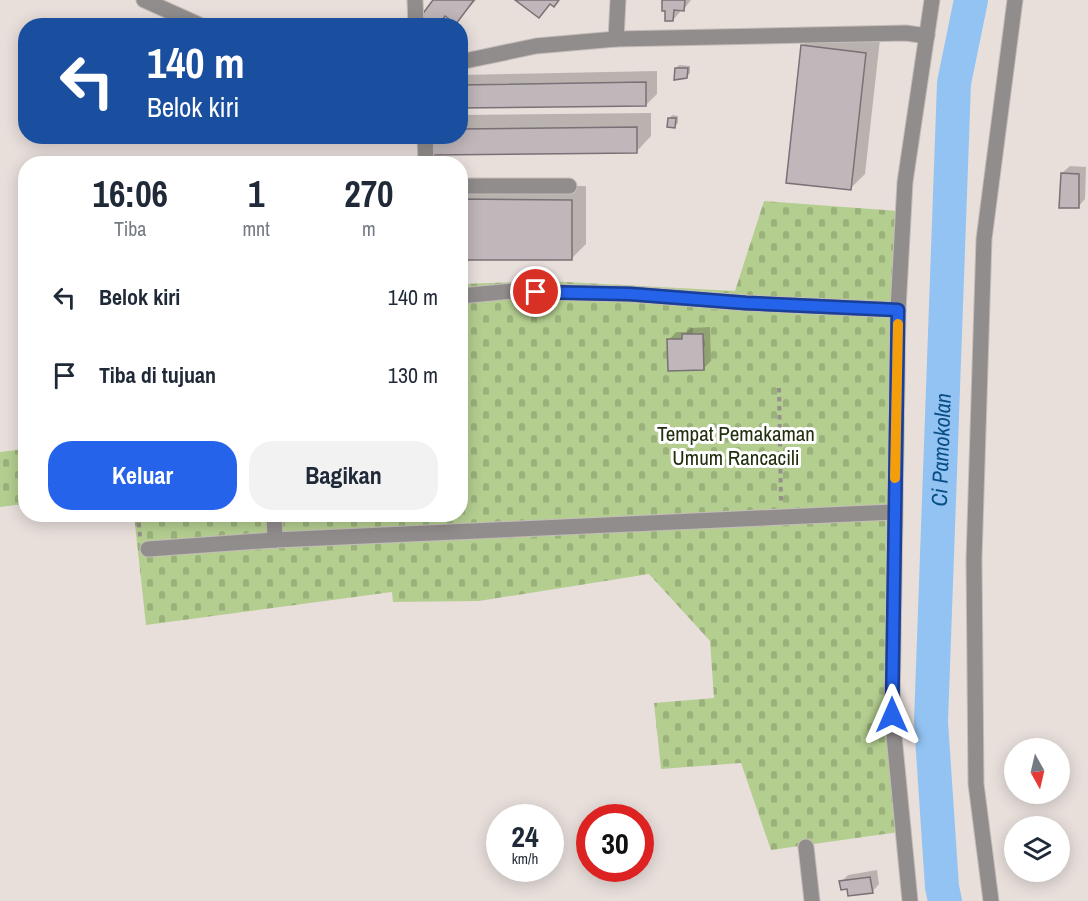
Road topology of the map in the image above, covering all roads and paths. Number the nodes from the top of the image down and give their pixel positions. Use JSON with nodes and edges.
{"nodes":[{"id":1,"x":144,"y":0,"type":"edge"},
{"id":2,"x":415,"y":0,"type":"edge"},
{"id":3,"x":618,"y":0,"type":"edge"},
{"id":4,"x":932,"y":0,"type":"edge"},
{"id":5,"x":1016,"y":0,"type":"edge"},
{"id":6,"x":184,"y":18,"type":"edge"},
{"id":7,"x":416,"y":18,"type":"edge"},
{"id":8,"x":927,"y":36,"type":"junction"},
{"id":9,"x":616,"y":39,"type":"junction"},
{"id":10,"x":468,"y":60,"type":"edge"},
{"id":11,"x":468,"y":186,"type":"edge"},
{"id":12,"x":569,"y":186,"type":"dead end"},
{"id":13,"x":468,"y":295,"type":"edge"},
{"id":14,"x":898,"y":310,"type":"junction"},
{"id":15,"x":779,"y":388,"type":"dead end"},
{"id":16,"x":894,"y":512,"type":"junction"},
{"id":17,"x":781,"y":518,"type":"junction"},
{"id":18,"x":274,"y":522,"type":"edge"},
{"id":19,"x":274,"y":540,"type":"junction"},
{"id":20,"x":148,"y":549,"type":"dead end"},
{"id":21,"x":806,"y":847,"type":"dead end"},
{"id":22,"x":812,"y":901,"type":"edge"},
{"id":23,"x":910,"y":901,"type":"edge"},
{"id":24,"x":991,"y":901,"type":"edge"}],
"edges":[{"from":1,"to":6,"type":"street"},
{"from":2,"to":7,"type":"street"},
{"from":3,"to":9,"type":"street"},
{"from":4,"to":8,"type":"street"},
{"from":5,"to":24,"type":"street"},
{"from":8,"to":9,"type":"street"},
{"from":8,"to":14,"type":"street"},
{"from":9,"to":10,"type":"street"},
{"from":11,"to":12,"type":"street"},
{"from":13,"to":14,"type":"street"},
{"from":14,"to":16,"type":"street"},
{"from":15,"to":17,"type":"path"},
{"from":16,"to":17,"type":"street"},
{"from":16,"to":23,"type":"street"},
{"from":17,"to":19,"type":"street"},
{"from":18,"to":19,"type":"street"},
{"from":19,"to":20,"type":"street"},
{"from":21,"to":22,"type":"street"}]}
